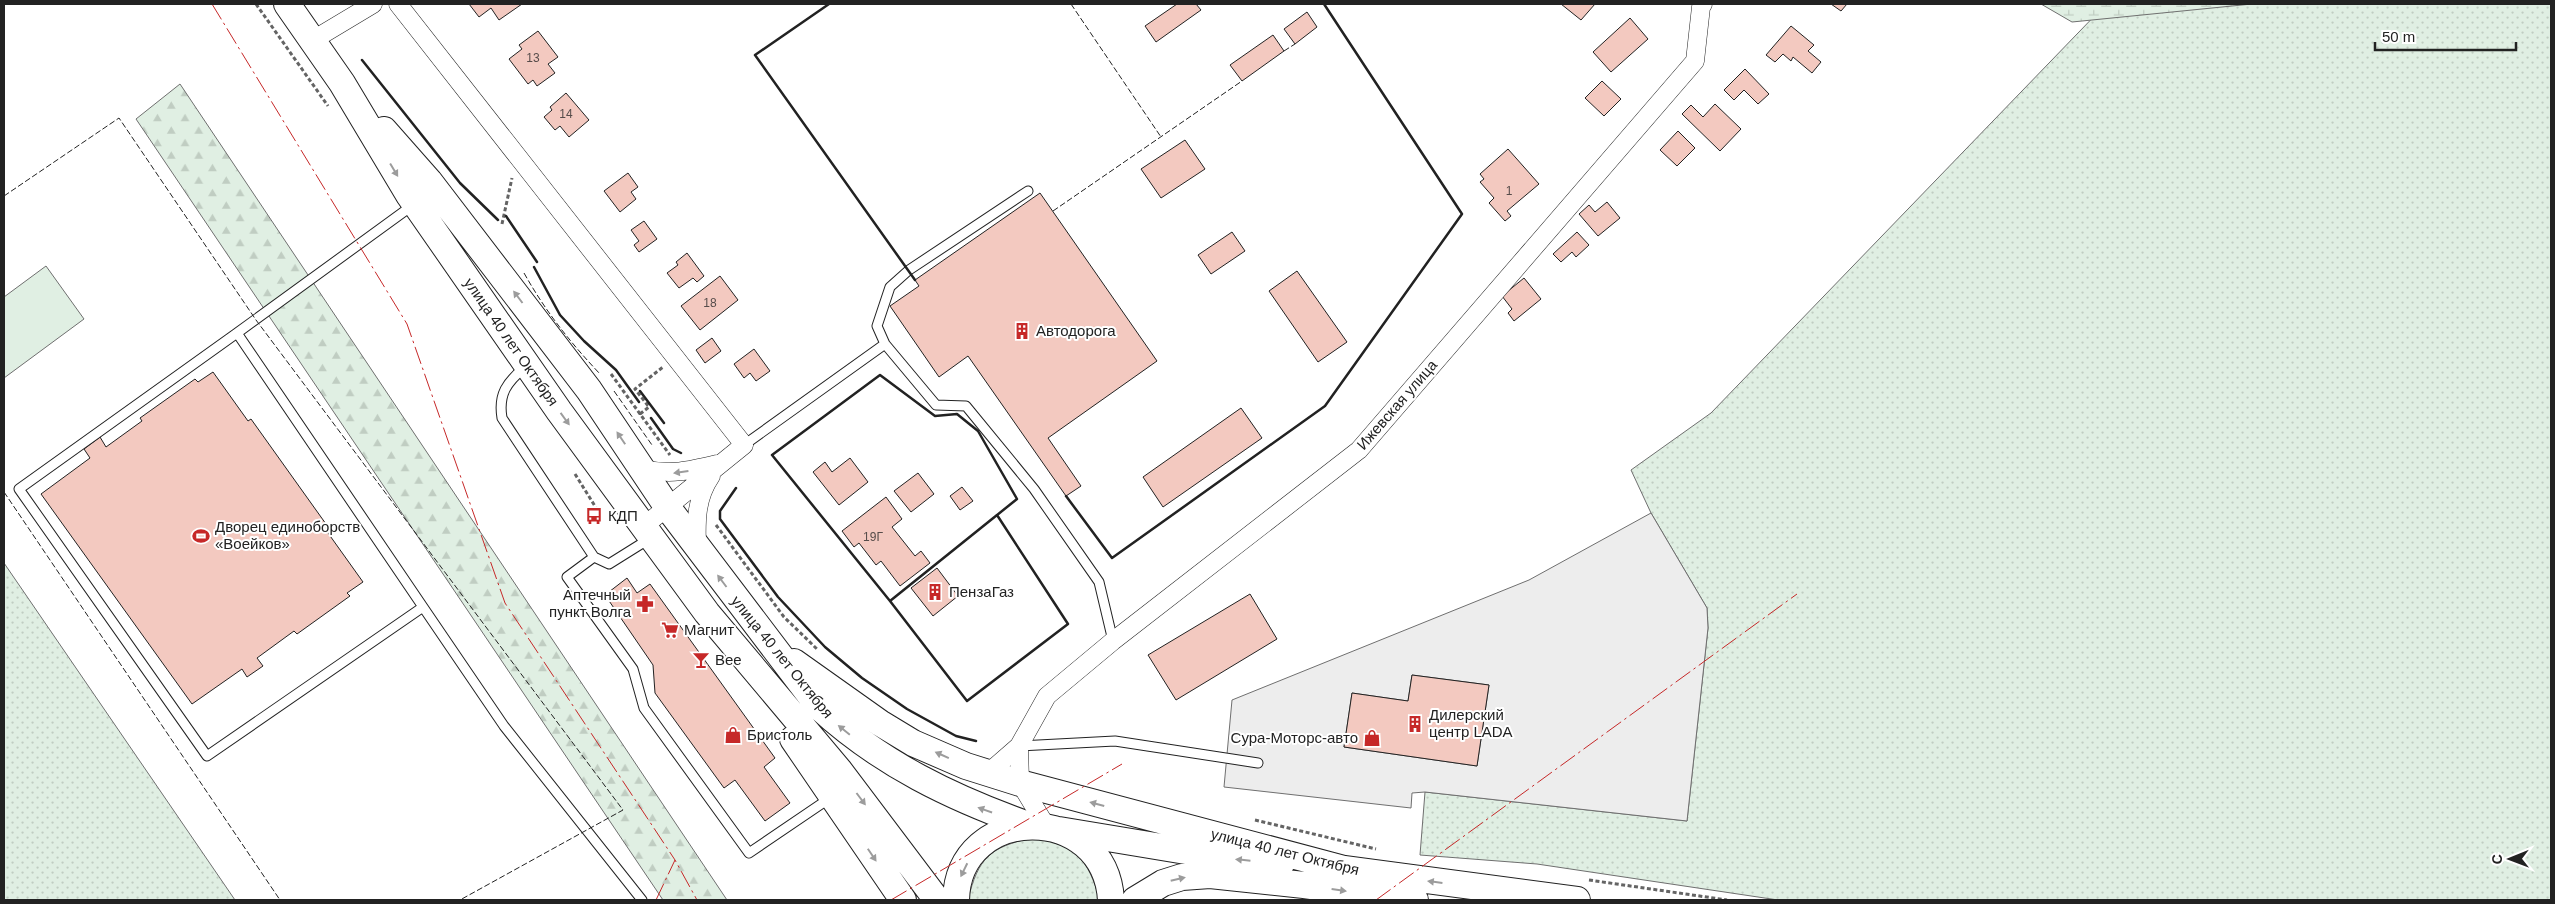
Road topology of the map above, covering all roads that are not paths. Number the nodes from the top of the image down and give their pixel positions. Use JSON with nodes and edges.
{"nodes":[{"id":1,"x":288,"y":4,"type":"edge"},
{"id":2,"x":373,"y":4,"type":"edge"},
{"id":3,"x":398,"y":4,"type":"edge"},
{"id":4,"x":1700,"y":5,"type":"edge"},
{"id":5,"x":313,"y":40,"type":"junction"},
{"id":6,"x":342,"y":83,"type":"junction"},
{"id":7,"x":1028,"y":191,"type":"dead end"},
{"id":8,"x":415,"y":203,"type":"junction"},
{"id":9,"x":237,"y":334,"type":"junction"},
{"id":10,"x":885,"y":344,"type":"junction"},
{"id":11,"x":527,"y":366,"type":"junction"},
{"id":12,"x":744,"y":445,"type":"junction"},
{"id":13,"x":720,"y":463,"type":"junction"},
{"id":14,"x":642,"y":469,"type":"junction"},
{"id":15,"x":668,"y":508,"type":"junction"},
{"id":16,"x":648,"y":532,"type":"junction"},
{"id":17,"x":697,"y":547,"type":"junction"},
{"id":18,"x":594,"y":556,"type":"junction"},
{"id":19,"x":423,"y":607,"type":"junction"},
{"id":20,"x":1113,"y":641,"type":"junction"},
{"id":21,"x":773,"y":647,"type":"junction"},
{"id":22,"x":752,"y":667,"type":"junction"},
{"id":23,"x":1019,"y":746,"type":"junction"},
{"id":24,"x":1258,"y":763,"type":"dead end"},
{"id":25,"x":988,"y":773,"type":"junction"},
{"id":26,"x":1020,"y":783,"type":"junction"},
{"id":27,"x":832,"y":796,"type":"junction"},
{"id":28,"x":1045,"y":827,"type":"junction"},
{"id":29,"x":1344,"y":869,"type":"junction"},
{"id":30,"x":1581,"y":890,"type":"edge"},
{"id":31,"x":642,"y":900,"type":"edge"},
{"id":32,"x":903,"y":900,"type":"edge"},
{"id":33,"x":936,"y":900,"type":"edge"},
{"id":34,"x":956,"y":900,"type":"edge"},
{"id":35,"x":1111,"y":900,"type":"edge"},
{"id":36,"x":1135,"y":900,"type":"edge"},
{"id":37,"x":1415,"y":900,"type":"edge"}],
"edges":[{"from":1,"to":5,"type":"main road","name":"улица 40 лет Октября"},
{"from":2,"to":5,"type":"street"},
{"from":3,"to":12,"type":"street"},
{"from":4,"to":20,"type":"street","name":"Ижевская улица"},
{"from":5,"to":6,"type":"main road","name":"улица 40 лет Октября"},
{"from":6,"to":8,"type":"main road","name":"улица 40 лет Октября","one_way":true},
{"from":14,"to":6,"type":"main road","name":"улица 40 лет Октября","one_way":true},
{"from":7,"to":10,"type":"lane"},
{"from":8,"to":9,"type":"lane"},
{"from":8,"to":11,"type":"main road","name":"улица 40 лет Октября"},
{"from":9,"to":19,"type":"lane"},
{"from":9,"to":19,"type":"lane"},
{"from":10,"to":12,"type":"lane"},
{"from":10,"to":20,"type":"lane"},
{"from":11,"to":16,"type":"main road","name":"улица 40 лет Октября","one_way":true},
{"from":11,"to":18,"type":"lane"},
{"from":12,"to":13,"type":"street"},
{"from":13,"to":14,"type":"street","one_way":true},
{"from":13,"to":15,"type":"street"},
{"from":13,"to":17,"type":"street"},
{"from":14,"to":15,"type":"main road","name":"улица 40 лет Октября"},
{"from":15,"to":16,"type":"street"},
{"from":15,"to":17,"type":"main road","name":"улица 40 лет Октября"},
{"from":16,"to":18,"type":"lane"},
{"from":16,"to":22,"type":"main road","name":"улица 40 лет Октября"},
{"from":21,"to":17,"type":"main road","name":"улица 40 лет Октября","one_way":true},
{"from":18,"to":27,"type":"lane"},
{"from":19,"to":31,"type":"lane"},
{"from":20,"to":23,"type":"street","name":"Ижевская улица"},
{"from":25,"to":21,"type":"main road","name":"улица 40 лет Октября","one_way":true},
{"from":28,"to":21,"type":"main road","name":"улица 40 лет Октября","one_way":true},
{"from":22,"to":27,"type":"main road","name":"улица 40 лет Октября"},
{"from":22,"to":33,"type":"main road","name":"улица 40 лет Октября","one_way":true},
{"from":23,"to":24,"type":"lane"},
{"from":23,"to":25,"type":"street","name":"Ижевская улица"},
{"from":23,"to":26,"type":"street"},
{"from":25,"to":26,"type":"main road","name":"улица 40 лет Октября"},
{"from":26,"to":28,"type":"street"},
{"from":29,"to":26,"type":"main road","name":"улица 40 лет Октября","one_way":true},
{"from":27,"to":32,"type":"main road","name":"улица 40 лет Октября","one_way":true},
{"from":29,"to":28,"type":"main road","one_way":true},
{"from":28,"to":34,"type":"main road","one_way":true},
{"from":28,"to":35,"type":"main road","name":"улица 40 лет Октября"},
{"from":30,"to":29,"type":"main road","name":"улица 40 лет Октября","one_way":true},
{"from":36,"to":37,"type":"main road","name":"улица 40 лет Октября","one_way":true}]}
